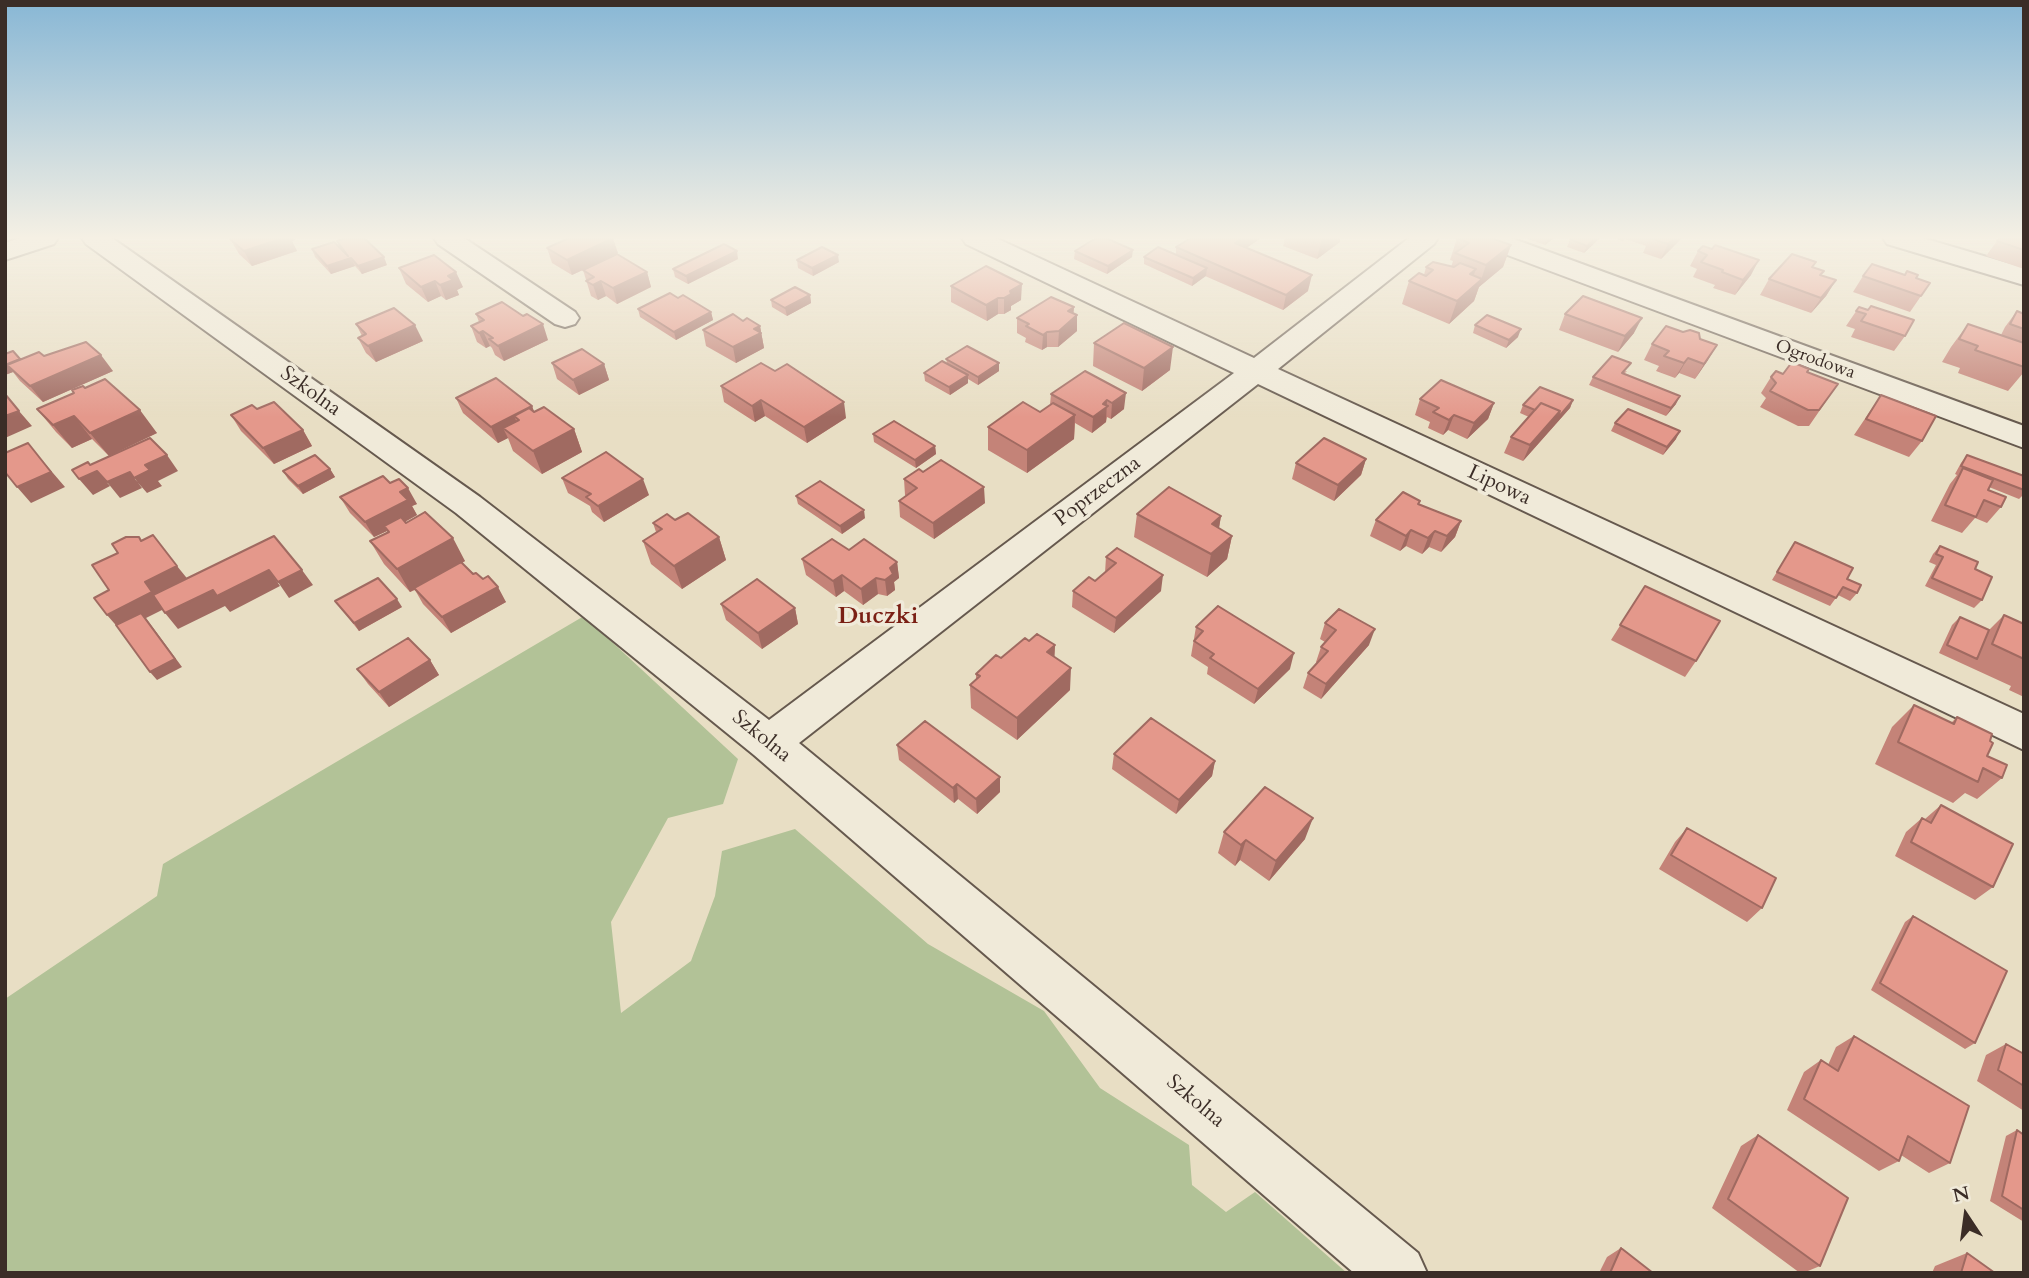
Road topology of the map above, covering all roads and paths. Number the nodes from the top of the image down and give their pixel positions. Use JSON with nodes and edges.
{"nodes":[{"id":1,"x":178,"y":298,"type":"edge"},
{"id":2,"x":535,"y":298,"type":"edge"},
{"id":3,"x":1101,"y":298,"type":"edge"},
{"id":4,"x":1349,"y":298,"type":"edge"},
{"id":5,"x":1647,"y":298,"type":"edge"},
{"id":6,"x":565,"y":318,"type":"dead end"},
{"id":7,"x":1256,"y":371,"type":"junction"},
{"id":8,"x":2024,"y":438,"type":"edge"},
{"id":9,"x":2024,"y":733,"type":"edge"},
{"id":10,"x":769,"y":743,"type":"junction"},
{"id":11,"x":1398,"y":1273,"type":"edge"}],
"edges":[{"from":1,"to":10,"type":"street","name":"Szkolna"},
{"from":2,"to":6,"type":"street"},
{"from":3,"to":7,"type":"street","name":"Lipowa"},
{"from":4,"to":7,"type":"street","name":"Poprzeczna"},
{"from":5,"to":8,"type":"street","name":"Ogrodowa"},
{"from":7,"to":9,"type":"street","name":"Lipowa"},
{"from":7,"to":10,"type":"street","name":"Poprzeczna"},
{"from":10,"to":11,"type":"street","name":"Szkolna"}]}
